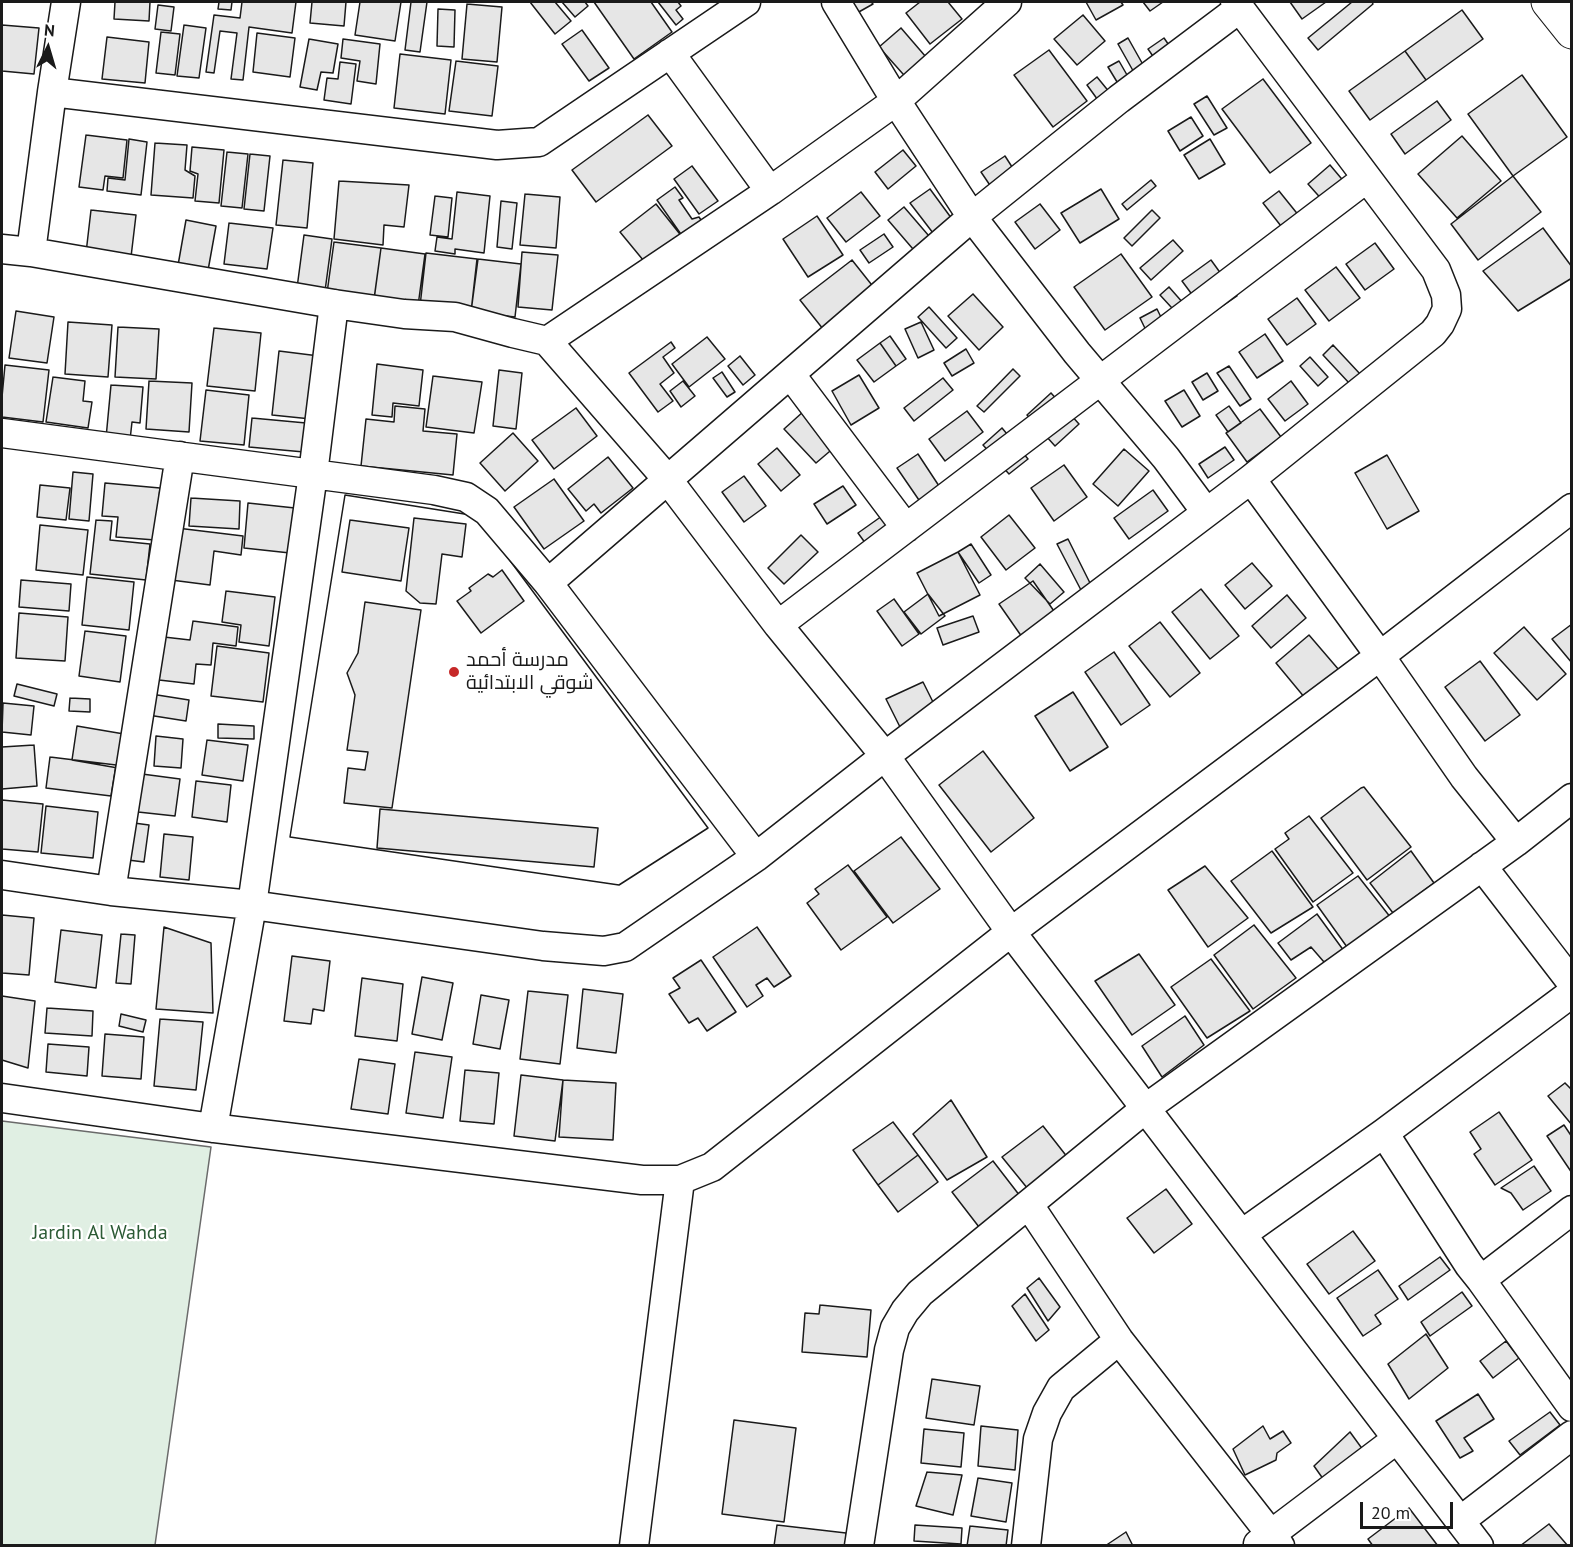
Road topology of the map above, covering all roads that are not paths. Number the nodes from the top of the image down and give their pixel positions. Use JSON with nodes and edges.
{"nodes":[{"id":1,"x":66,"y":2,"type":"edge"},
{"id":2,"x":746,"y":2,"type":"edge"},
{"id":3,"x":836,"y":2,"type":"edge"},
{"id":4,"x":1007,"y":2,"type":"edge"},
{"id":5,"x":1548,"y":2,"type":"edge"},
{"id":6,"x":1238,"y":5,"type":"edge"},
{"id":7,"x":1572,"y":32,"type":"edge"},
{"id":8,"x":670,"y":53,"type":"junction"},
{"id":9,"x":52,"y":92,"type":"junction"},
{"id":10,"x":896,"y":101,"type":"junction"},
{"id":11,"x":1367,"y":178,"type":"junction"},
{"id":12,"x":770,"y":191,"type":"junction"},
{"id":13,"x":972,"y":217,"type":"junction"},
{"id":14,"x":2,"y":249,"type":"edge"},
{"id":15,"x":31,"y":252,"type":"junction"},
{"id":16,"x":334,"y":304,"type":"junction"},
{"id":17,"x":547,"y":341,"type":"junction"},
{"id":18,"x":791,"y":375,"type":"junction"},
{"id":19,"x":1100,"y":381,"type":"junction"},
{"id":20,"x":2,"y":437,"type":"edge"},
{"id":21,"x":180,"y":456,"type":"junction"},
{"id":22,"x":313,"y":474,"type":"junction"},
{"id":23,"x":1251,"y":479,"type":"junction"},
{"id":24,"x":668,"y":480,"type":"junction"},
{"id":25,"x":1572,"y":508,"type":"edge"},
{"id":26,"x":1206,"y":512,"type":"junction"},
{"id":27,"x":906,"y":528,"type":"junction"},
{"id":28,"x":548,"y":583,"type":"junction"},
{"id":29,"x":778,"y":625,"type":"junction"},
{"id":30,"x":1380,"y":656,"type":"junction"},
{"id":31,"x":885,"y":756,"type":"junction"},
{"id":32,"x":1572,"y":798,"type":"edge"},
{"id":33,"x":1516,"y":842,"type":"junction"},
{"id":34,"x":756,"y":858,"type":"junction"},
{"id":35,"x":1482,"y":866,"type":"junction"},
{"id":36,"x":2,"y":875,"type":"edge"},
{"id":37,"x":111,"y":891,"type":"junction"},
{"id":38,"x":252,"y":905,"type":"junction"},
{"id":39,"x":1011,"y":932,"type":"junction"},
{"id":40,"x":1572,"y":983,"type":"edge"},
{"id":41,"x":1572,"y":993,"type":"edge"},
{"id":42,"x":2,"y":1098,"type":"edge"},
{"id":43,"x":1146,"y":1108,"type":"junction"},
{"id":44,"x":213,"y":1128,"type":"junction"},
{"id":45,"x":1384,"y":1133,"type":"junction"},
{"id":46,"x":680,"y":1180,"type":"junction"},
{"id":47,"x":1029,"y":1205,"type":"junction"},
{"id":48,"x":1572,"y":1210,"type":"edge"},
{"id":49,"x":1242,"y":1234,"type":"junction"},
{"id":50,"x":1481,"y":1280,"type":"junction"},
{"id":51,"x":1119,"y":1340,"type":"junction"},
{"id":52,"x":1572,"y":1407,"type":"edge"},
{"id":53,"x":1572,"y":1435,"type":"edge"},
{"id":54,"x":1396,"y":1439,"type":"junction"},
{"id":55,"x":1460,"y":1521,"type":"junction"},
{"id":56,"x":1031,"y":1541,"type":"edge"},
{"id":57,"x":1270,"y":1542,"type":"edge"},
{"id":58,"x":634,"y":1545,"type":"edge"},
{"id":59,"x":859,"y":1545,"type":"edge"},
{"id":60,"x":1479,"y":1545,"type":"edge"}],
"edges":[{"from":1,"to":9,"type":"street"},
{"from":2,"to":8,"type":"street"},
{"from":3,"to":10,"type":"street"},
{"from":4,"to":10,"type":"street"},
{"from":5,"to":7,"type":"main road"},
{"from":6,"to":11,"type":"street"},
{"from":6,"to":13,"type":"street"},
{"from":8,"to":9,"type":"street"},
{"from":8,"to":12,"type":"street"},
{"from":9,"to":15,"type":"street"},
{"from":10,"to":12,"type":"street"},
{"from":10,"to":13,"type":"street"},
{"from":11,"to":19,"type":"street"},
{"from":11,"to":23,"type":"street"},
{"from":12,"to":17,"type":"street"},
{"from":13,"to":18,"type":"street"},
{"from":13,"to":19,"type":"street"},
{"from":14,"to":15,"type":"street"},
{"from":15,"to":16,"type":"street"},
{"from":16,"to":17,"type":"street"},
{"from":16,"to":22,"type":"street"},
{"from":17,"to":24,"type":"street"},
{"from":18,"to":24,"type":"street"},
{"from":18,"to":27,"type":"street"},
{"from":19,"to":26,"type":"street"},
{"from":19,"to":27,"type":"street"},
{"from":20,"to":21,"type":"street"},
{"from":21,"to":22,"type":"street"},
{"from":21,"to":37,"type":"street"},
{"from":22,"to":28,"type":"street"},
{"from":22,"to":38,"type":"street"},
{"from":23,"to":26,"type":"street"},
{"from":23,"to":30,"type":"street"},
{"from":24,"to":28,"type":"street"},
{"from":24,"to":29,"type":"street"},
{"from":25,"to":30,"type":"street"},
{"from":26,"to":31,"type":"street"},
{"from":27,"to":29,"type":"street"},
{"from":28,"to":34,"type":"street"},
{"from":29,"to":31,"type":"street"},
{"from":30,"to":33,"type":"street"},
{"from":30,"to":39,"type":"street"},
{"from":31,"to":34,"type":"street"},
{"from":31,"to":39,"type":"street"},
{"from":32,"to":33,"type":"street"},
{"from":33,"to":35,"type":"street"},
{"from":34,"to":38,"type":"street"},
{"from":35,"to":40,"type":"street"},
{"from":35,"to":43,"type":"street"},
{"from":36,"to":37,"type":"street"},
{"from":37,"to":38,"type":"street"},
{"from":38,"to":44,"type":"street"},
{"from":39,"to":43,"type":"street"},
{"from":39,"to":46,"type":"street"},
{"from":41,"to":45,"type":"street"},
{"from":42,"to":44,"type":"street"},
{"from":43,"to":47,"type":"street"},
{"from":43,"to":49,"type":"street"},
{"from":44,"to":46,"type":"street"},
{"from":45,"to":49,"type":"street"},
{"from":45,"to":50,"type":"street"},
{"from":46,"to":58,"type":"street"},
{"from":47,"to":51,"type":"street"},
{"from":47,"to":59,"type":"street"},
{"from":48,"to":50,"type":"street"},
{"from":49,"to":54,"type":"street"},
{"from":50,"to":52,"type":"street"},
{"from":51,"to":56,"type":"street"},
{"from":51,"to":57,"type":"street"},
{"from":53,"to":55,"type":"street"},
{"from":54,"to":55,"type":"street"},
{"from":54,"to":57,"type":"street"},
{"from":55,"to":60,"type":"street"}]}
